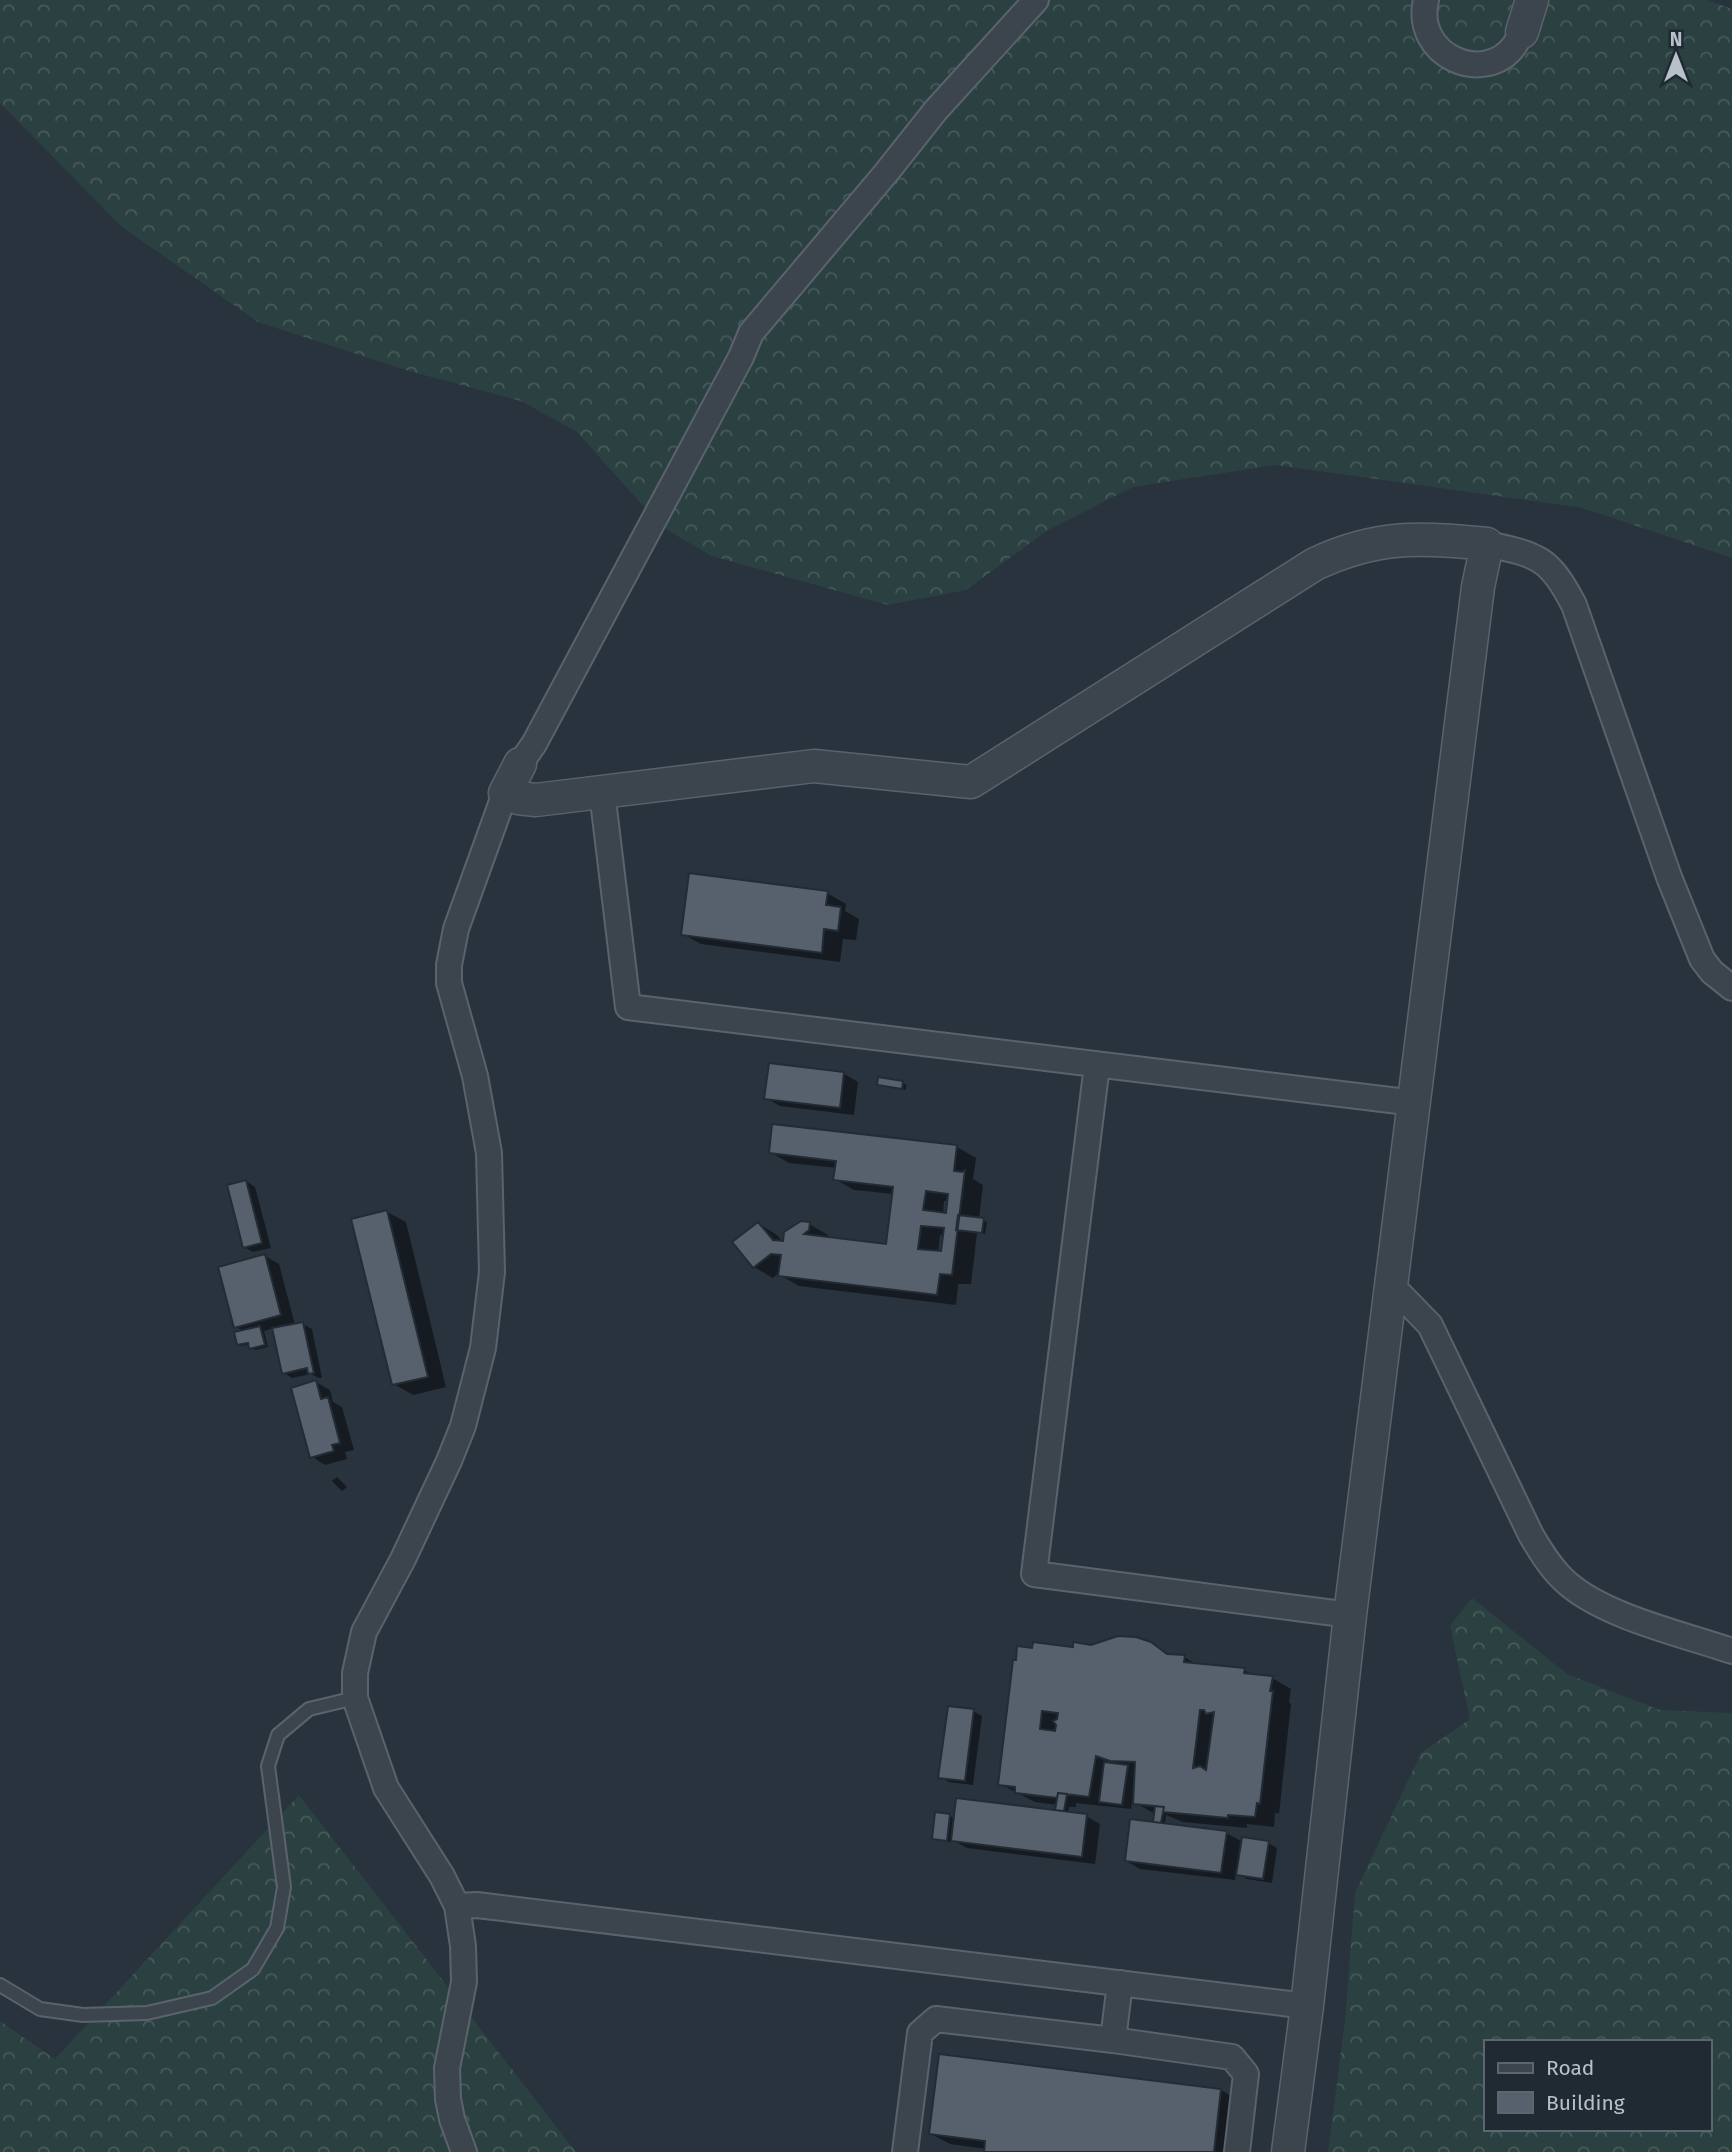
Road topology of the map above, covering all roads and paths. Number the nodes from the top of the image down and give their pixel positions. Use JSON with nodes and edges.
{"nodes":[{"id":1,"x":1036,"y":0,"type":"edge"},
{"id":2,"x":1426,"y":0,"type":"edge"},
{"id":3,"x":1532,"y":0,"type":"edge"},
{"id":4,"x":1522,"y":32,"type":"joint"},
{"id":5,"x":1487,"y":544,"type":"junction"},
{"id":6,"x":520,"y":764,"type":"joint"},
{"id":7,"x":602,"y":792,"type":"junction"},
{"id":8,"x":505,"y":793,"type":"junction"},
{"id":9,"x":1732,"y":988,"type":"edge"},
{"id":10,"x":1097,"y":1065,"type":"junction"},
{"id":11,"x":1415,"y":1103,"type":"junction"},
{"id":12,"x":1391,"y":1285,"type":"junction"},
{"id":13,"x":1350,"y":1615,"type":"junction"},
{"id":14,"x":1732,"y":1651,"type":"edge"},
{"id":15,"x":355,"y":1698,"type":"junction"},
{"id":16,"x":457,"y":1906,"type":"junction"},
{"id":17,"x":1120,"y":1983,"type":"junction"},
{"id":18,"x":0,"y":1985,"type":"edge"},
{"id":19,"x":1307,"y":2006,"type":"junction"},
{"id":20,"x":1113,"y":2040,"type":"junction"},
{"id":21,"x":464,"y":2152,"type":"edge"},
{"id":22,"x":905,"y":2152,"type":"edge"},
{"id":23,"x":1237,"y":2152,"type":"edge"},
{"id":24,"x":1288,"y":2152,"type":"edge"}],
"edges":[{"from":1,"to":6,"type":"street"},
{"from":2,"to":4,"type":"street"},
{"from":3,"to":4,"type":"street"},
{"from":5,"to":7,"type":"street"},
{"from":5,"to":9,"type":"street"},
{"from":5,"to":11,"type":"street"},
{"from":6,"to":8,"type":"street"},
{"from":7,"to":8,"type":"street"},
{"from":7,"to":10,"type":"street"},
{"from":8,"to":15,"type":"street"},
{"from":10,"to":11,"type":"street"},
{"from":10,"to":13,"type":"street"},
{"from":11,"to":12,"type":"street"},
{"from":12,"to":13,"type":"street"},
{"from":12,"to":14,"type":"street"},
{"from":13,"to":19,"type":"street"},
{"from":15,"to":16,"type":"street"},
{"from":15,"to":18,"type":"lane"},
{"from":16,"to":17,"type":"street"},
{"from":16,"to":21,"type":"street"},
{"from":17,"to":19,"type":"street"},
{"from":17,"to":20,"type":"street"},
{"from":19,"to":24,"type":"street"},
{"from":20,"to":22,"type":"street"},
{"from":20,"to":23,"type":"street"}]}
